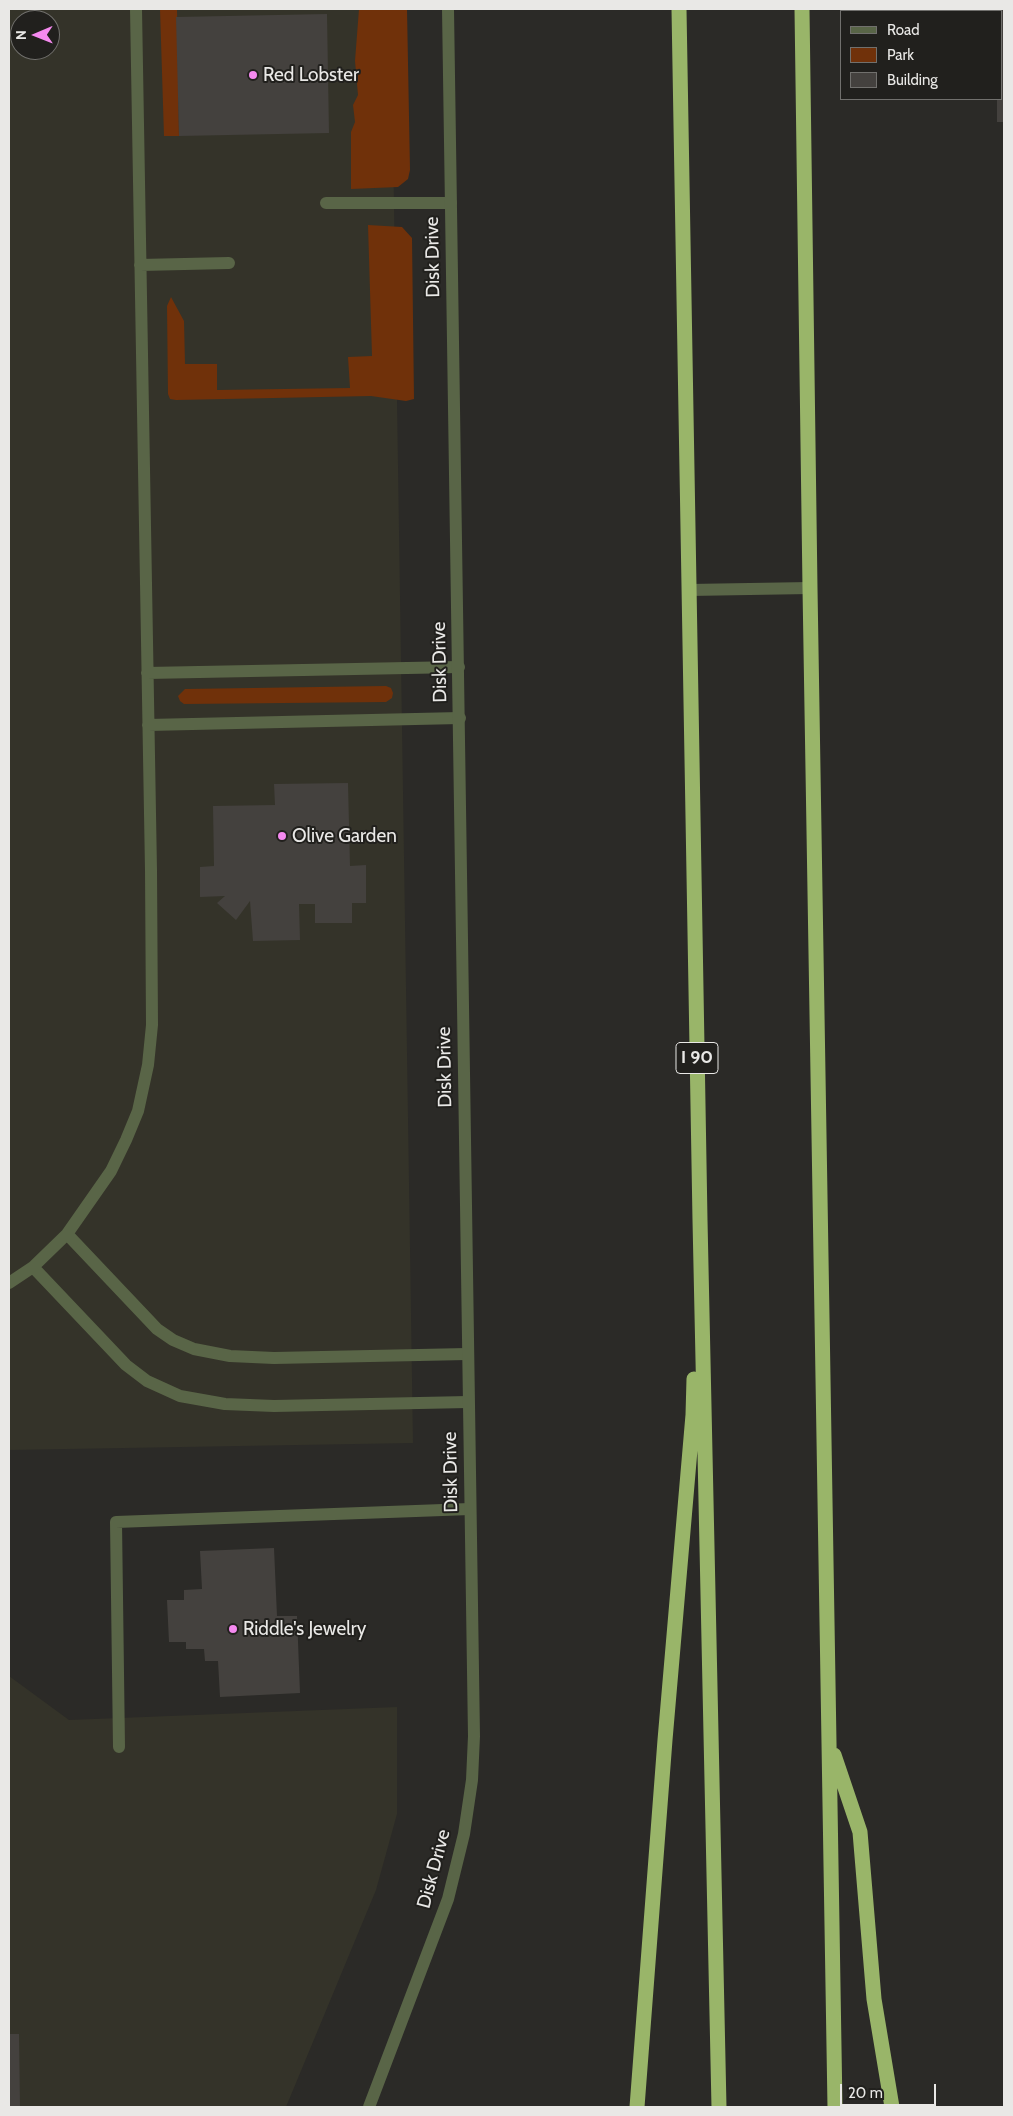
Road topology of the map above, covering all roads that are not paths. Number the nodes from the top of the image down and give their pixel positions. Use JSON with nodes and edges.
{"nodes":[{"id":1,"x":136,"y":9,"type":"edge"},
{"id":2,"x":448,"y":9,"type":"edge"},
{"id":3,"x":679,"y":9,"type":"edge"},
{"id":4,"x":802,"y":9,"type":"edge"},
{"id":5,"x":326,"y":203,"type":"dead end"},
{"id":6,"x":451,"y":203,"type":"junction"},
{"id":7,"x":229,"y":263,"type":"dead end"},
{"id":8,"x":140,"y":265,"type":"junction"},
{"id":9,"x":810,"y":588,"type":"junction"},
{"id":10,"x":689,"y":590,"type":"junction"},
{"id":11,"x":459,"y":667,"type":"junction"},
{"id":12,"x":147,"y":673,"type":"junction"},
{"id":13,"x":460,"y":718,"type":"junction"},
{"id":14,"x":148,"y":724,"type":"junction"},
{"id":15,"x":700,"y":1220,"type":"junction"},
{"id":16,"x":67,"y":1234,"type":"junction"},
{"id":17,"x":33,"y":1267,"type":"junction"},
{"id":18,"x":9,"y":1283,"type":"edge"},
{"id":19,"x":468,"y":1354,"type":"junction"},
{"id":20,"x":468,"y":1402,"type":"junction"},
{"id":21,"x":470,"y":1509,"type":"junction"},
{"id":22,"x":829,"y":1739,"type":"junction"},
{"id":23,"x":119,"y":1747,"type":"dead end"},
{"id":24,"x":369,"y":2107,"type":"edge"},
{"id":25,"x":637,"y":2107,"type":"edge"},
{"id":26,"x":719,"y":2107,"type":"edge"},
{"id":27,"x":835,"y":2107,"type":"edge"},
{"id":28,"x":892,"y":2107,"type":"edge"}],
"edges":[{"from":1,"to":8,"type":"street"},
{"from":2,"to":6,"type":"street","name":"Disk Drive"},
{"from":3,"to":10,"type":"highway","number":"I 90"},
{"from":4,"to":9,"type":"highway"},
{"from":5,"to":6,"type":"street"},
{"from":6,"to":11,"type":"street","name":"Disk Drive"},
{"from":7,"to":8,"type":"street"},
{"from":8,"to":12,"type":"street"},
{"from":9,"to":10,"type":"street"},
{"from":9,"to":22,"type":"highway"},
{"from":10,"to":15,"type":"highway","number":"I 90"},
{"from":11,"to":12,"type":"street"},
{"from":11,"to":13,"type":"street","name":"Disk Drive"},
{"from":12,"to":14,"type":"street"},
{"from":13,"to":14,"type":"street"},
{"from":13,"to":19,"type":"street","name":"Disk Drive"},
{"from":14,"to":16,"type":"street"},
{"from":15,"to":25,"type":"highway"},
{"from":15,"to":26,"type":"highway","number":"I 90"},
{"from":16,"to":17,"type":"street"},
{"from":16,"to":19,"type":"street"},
{"from":17,"to":18,"type":"street"},
{"from":17,"to":20,"type":"street"},
{"from":19,"to":20,"type":"street","name":"Disk Drive"},
{"from":20,"to":21,"type":"street","name":"Disk Drive"},
{"from":21,"to":23,"type":"street"},
{"from":21,"to":24,"type":"street","name":"Disk Drive"},
{"from":22,"to":27,"type":"highway"},
{"from":22,"to":28,"type":"highway"}]}
